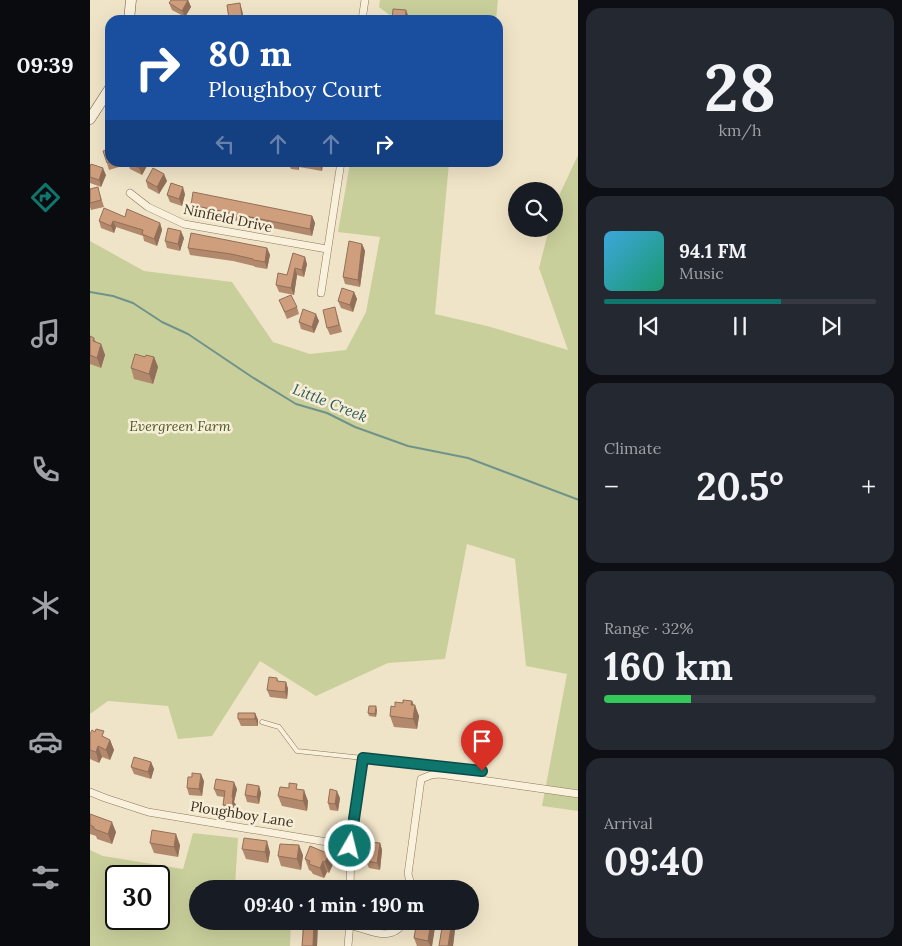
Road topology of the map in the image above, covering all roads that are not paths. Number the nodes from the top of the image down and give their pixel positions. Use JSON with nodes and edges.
{"nodes":[{"id":1,"x":130,"y":0,"type":"edge"},
{"id":2,"x":365,"y":0,"type":"edge"},
{"id":3,"x":128,"y":15,"type":"edge"},
{"id":4,"x":363,"y":15,"type":"edge"},
{"id":5,"x":105,"y":96,"type":"edge"},
{"id":6,"x":90,"y":118,"type":"edge"},
{"id":7,"x":340,"y":167,"type":"edge"},
{"id":8,"x":130,"y":193,"type":"dead end"},
{"id":9,"x":327,"y":249,"type":"junction"},
{"id":10,"x":322,"y":293,"type":"dead end"},
{"id":11,"x":262,"y":722,"type":"dead end"},
{"id":12,"x":363,"y":758,"type":"junction"},
{"id":13,"x":482,"y":771,"type":"dead end"},
{"id":14,"x":90,"y":792,"type":"edge"},
{"id":15,"x":578,"y":794,"type":"edge"},
{"id":16,"x":350,"y":846,"type":"junction"},
{"id":17,"x":350,"y":880,"type":"edge"},
{"id":18,"x":410,"y":880,"type":"edge"},
{"id":19,"x":349,"y":930,"type":"edge"},
{"id":20,"x":375,"y":930,"type":"edge"},
{"id":21,"x":400,"y":930,"type":"edge"},
{"id":22,"x":348,"y":946,"type":"edge"}],
"edges":[{"from":1,"to":3,"type":"main road"},
{"from":2,"to":4,"type":"street"},
{"from":5,"to":6,"type":"main road"},
{"from":7,"to":9,"type":"street"},
{"from":8,"to":9,"type":"street","name":"Ninfield Drive"},
{"from":9,"to":10,"type":"street"},
{"from":11,"to":12,"type":"lane"},
{"from":12,"to":13,"type":"street"},
{"from":12,"to":16,"type":"street"},
{"from":14,"to":16,"type":"street","name":"Ploughboy Lane"},
{"from":15,"to":18,"type":"street"},
{"from":16,"to":17,"type":"street"},
{"from":19,"to":22,"type":"street"},
{"from":20,"to":21,"type":"street"}]}
